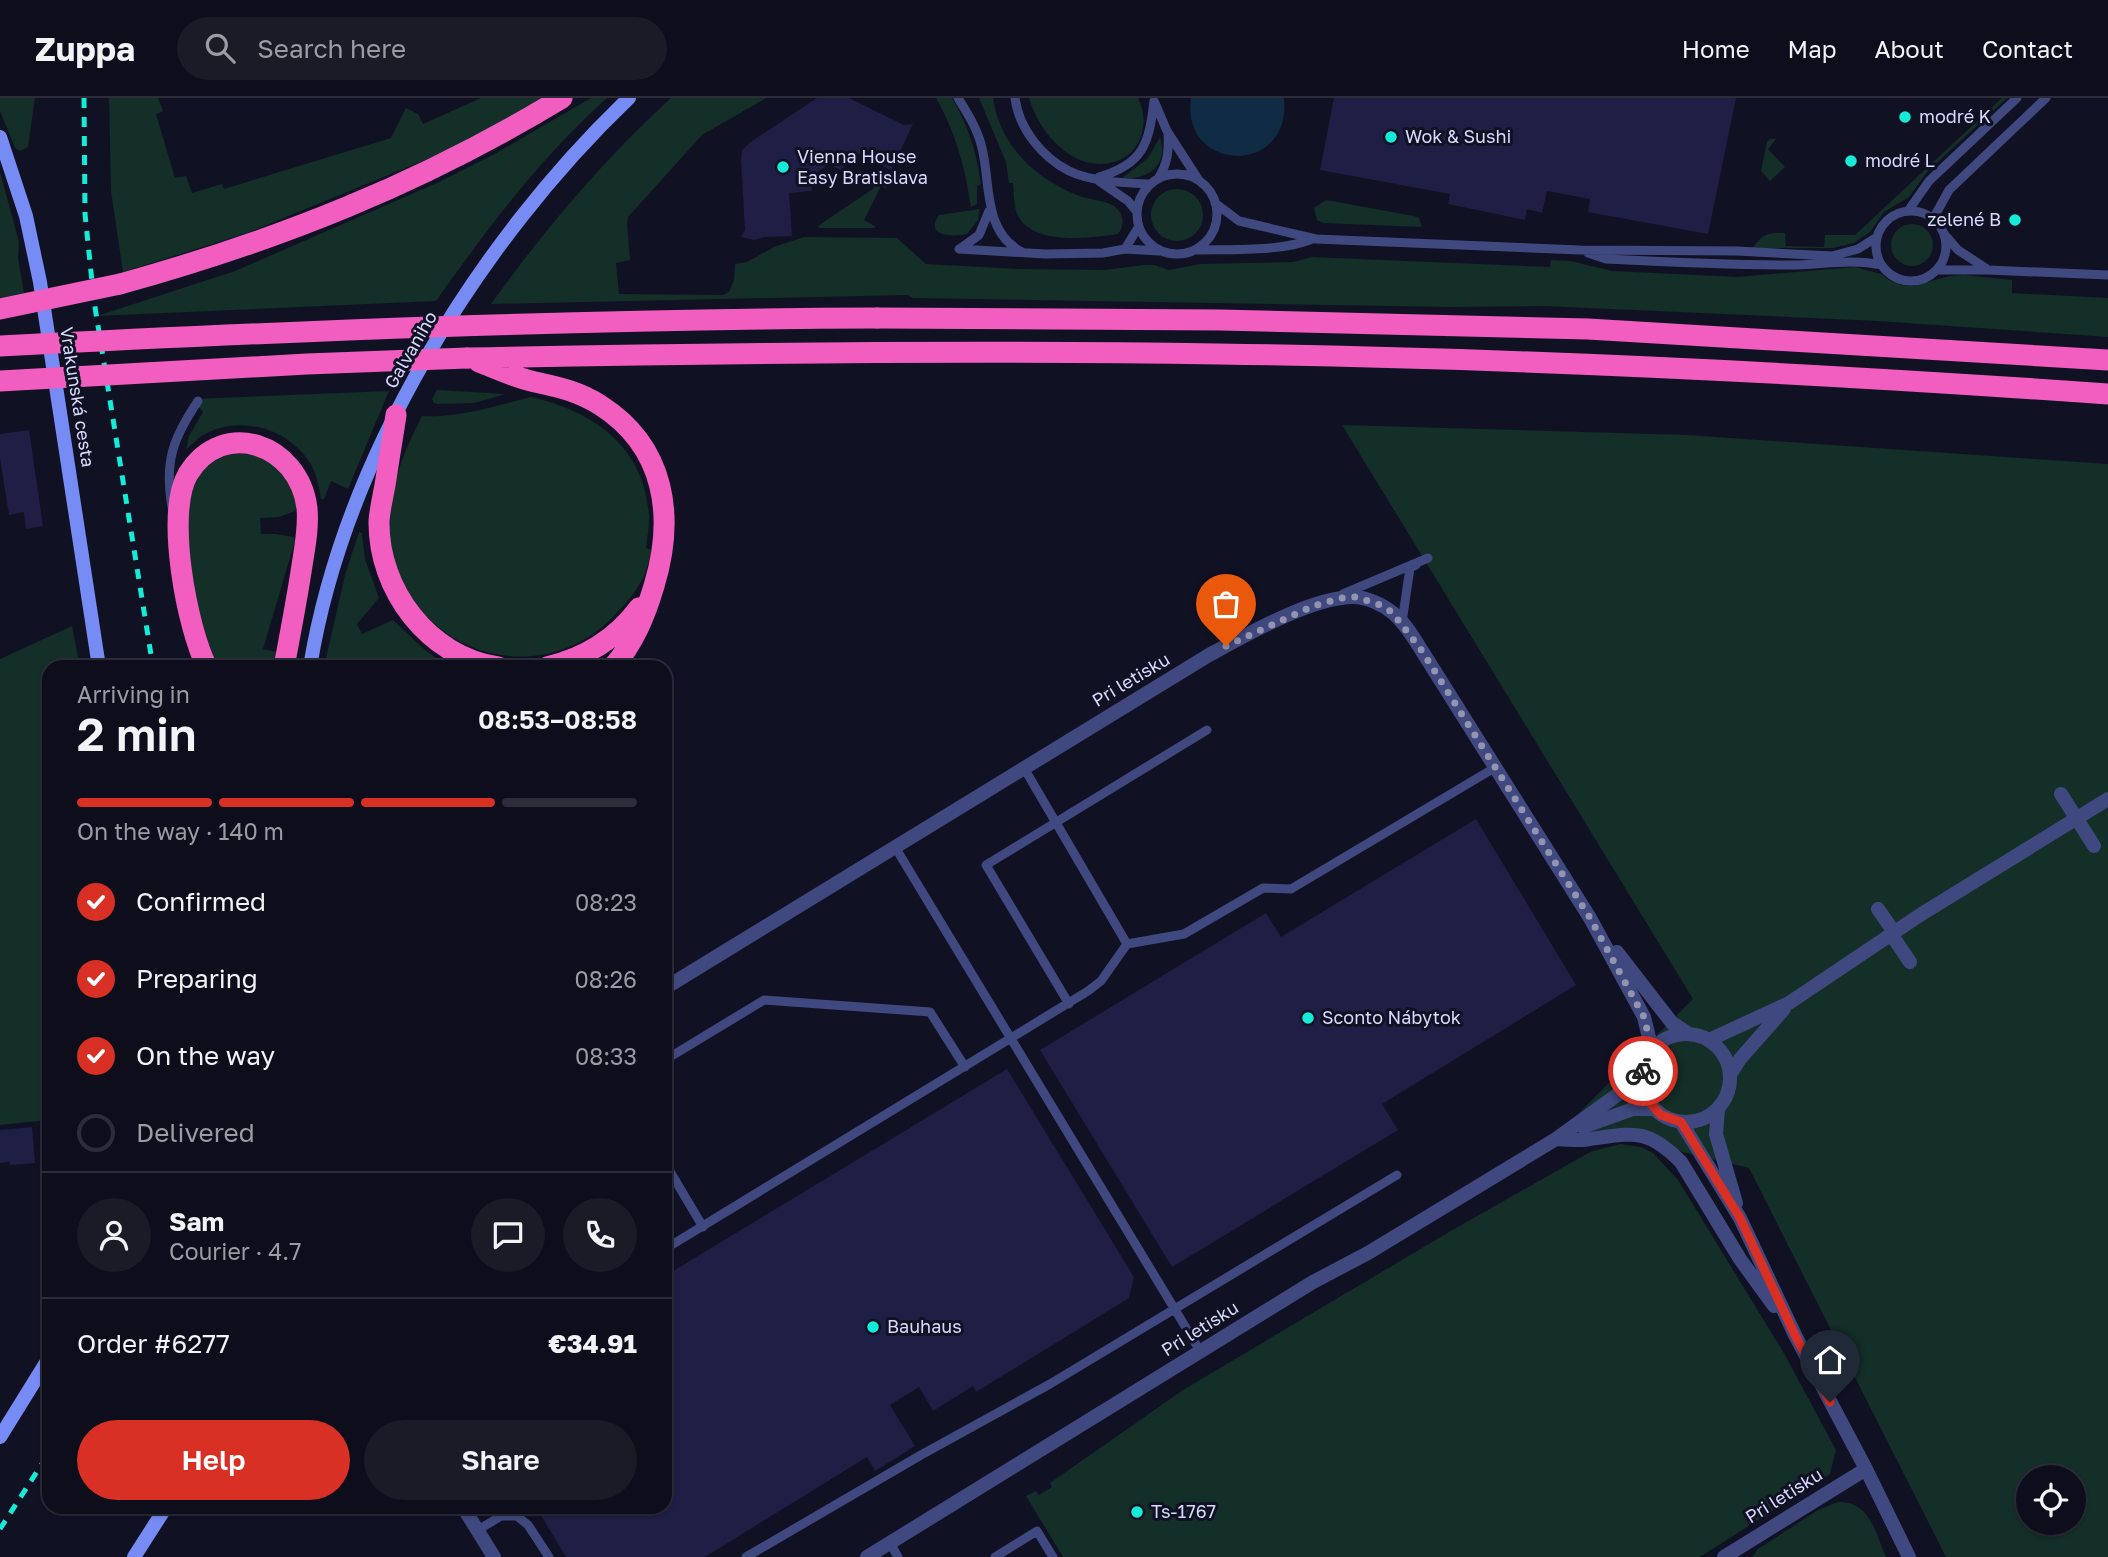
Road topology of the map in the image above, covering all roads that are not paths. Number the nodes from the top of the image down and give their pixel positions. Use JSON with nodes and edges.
{"nodes":[{"id":1,"x":562,"y":98,"type":"edge"},
{"id":2,"x":629,"y":98,"type":"edge"},
{"id":3,"x":958,"y":98,"type":"edge"},
{"id":4,"x":1015,"y":98,"type":"edge"},
{"id":5,"x":2017,"y":98,"type":"edge"},
{"id":6,"x":2046,"y":98,"type":"edge"},
{"id":7,"x":1153,"y":99,"type":"edge"},
{"id":8,"x":1167,"y":131,"type":"junction"},
{"id":9,"x":0,"y":137,"type":"edge"},
{"id":10,"x":1095,"y":178,"type":"junction"},
{"id":11,"x":1199,"y":181,"type":"junction"},
{"id":12,"x":1154,"y":182,"type":"junction"},
{"id":13,"x":1215,"y":203,"type":"junction"},
{"id":14,"x":991,"y":206,"type":"junction"},
{"id":15,"x":1908,"y":211,"type":"junction"},
{"id":16,"x":1137,"y":212,"type":"junction"},
{"id":17,"x":1933,"y":219,"type":"junction"},
{"id":18,"x":1139,"y":226,"type":"junction"},
{"id":19,"x":1944,"y":234,"type":"junction"},
{"id":20,"x":1877,"y":237,"type":"junction"},
{"id":21,"x":1312,"y":239,"type":"junction"},
{"id":22,"x":1125,"y":249,"type":"junction"},
{"id":23,"x":1194,"y":250,"type":"junction"},
{"id":24,"x":1580,"y":250,"type":"junction"},
{"id":25,"x":1160,"y":251,"type":"junction"},
{"id":26,"x":1023,"y":253,"type":"junction"},
{"id":27,"x":1881,"y":265,"type":"junction"},
{"id":28,"x":1937,"y":270,"type":"junction"},
{"id":29,"x":1988,"y":270,"type":"junction"},
{"id":30,"x":2108,"y":275,"type":"edge"},
{"id":31,"x":0,"y":309,"type":"edge"},
{"id":32,"x":0,"y":346,"type":"edge"},
{"id":33,"x":467,"y":358,"type":"junction"},
{"id":34,"x":2108,"y":360,"type":"edge"},
{"id":35,"x":0,"y":381,"type":"edge"},
{"id":36,"x":2108,"y":394,"type":"edge"},
{"id":37,"x":198,"y":401,"type":"dead end"},
{"id":38,"x":396,"y":415,"type":"junction"},
{"id":39,"x":179,"y":538,"type":"junction"},
{"id":40,"x":660,"y":565,"type":"junction"},
{"id":41,"x":1313,"y":606,"type":"junction"},
{"id":42,"x":1402,"y":622,"type":"junction"},
{"id":43,"x":98,"y":660,"type":"edge"},
{"id":44,"x":204,"y":660,"type":"edge"},
{"id":45,"x":285,"y":660,"type":"edge"},
{"id":46,"x":312,"y":660,"type":"edge"},
{"id":47,"x":473,"y":660,"type":"edge"},
{"id":48,"x":570,"y":660,"type":"edge"},
{"id":49,"x":618,"y":660,"type":"edge"},
{"id":50,"x":1207,"y":730,"type":"dead end"},
{"id":51,"x":1496,"y":767,"type":"junction"},
{"id":52,"x":1024,"y":768,"type":"junction"},
{"id":53,"x":2061,"y":794,"type":"dead end"},
{"id":54,"x":2108,"y":799,"type":"edge"},
{"id":55,"x":2077,"y":819,"type":"junction"},
{"id":56,"x":1056,"y":821,"type":"junction"},
{"id":57,"x":2094,"y":846,"type":"dead end"},
{"id":58,"x":895,"y":847,"type":"junction"},
{"id":59,"x":1878,"y":909,"type":"dead end"},
{"id":60,"x":1590,"y":918,"type":"junction"},
{"id":61,"x":1893,"y":933,"type":"junction"},
{"id":62,"x":1127,"y":944,"type":"junction"},
{"id":63,"x":1910,"y":962,"type":"dead end"},
{"id":64,"x":672,"y":984,"type":"edge"},
{"id":65,"x":1069,"y":1003,"type":"junction"},
{"id":66,"x":1789,"y":1003,"type":"junction"},
{"id":67,"x":1689,"y":1034,"type":"junction"},
{"id":68,"x":1011,"y":1039,"type":"junction"},
{"id":69,"x":1709,"y":1040,"type":"junction"},
{"id":70,"x":1652,"y":1051,"type":"junction"},
{"id":71,"x":672,"y":1056,"type":"edge"},
{"id":72,"x":965,"y":1067,"type":"junction"},
{"id":73,"x":1643,"y":1068,"type":"junction"},
{"id":74,"x":1731,"y":1073,"type":"junction"},
{"id":75,"x":1654,"y":1109,"type":"junction"},
{"id":76,"x":1717,"y":1110,"type":"junction"},
{"id":77,"x":1681,"y":1122,"type":"junction"},
{"id":78,"x":1556,"y":1139,"type":"junction"},
{"id":79,"x":672,"y":1175,"type":"edge"},
{"id":80,"x":1397,"y":1175,"type":"dead end"},
{"id":81,"x":1740,"y":1218,"type":"junction"},
{"id":82,"x":703,"y":1227,"type":"junction"},
{"id":83,"x":672,"y":1245,"type":"edge"},
{"id":84,"x":1174,"y":1309,"type":"junction"},
{"id":85,"x":1795,"y":1335,"type":"junction"},
{"id":86,"x":1200,"y":1351,"type":"junction"},
{"id":87,"x":42,"y":1369,"type":"edge"},
{"id":88,"x":0,"y":1437,"type":"edge"},
{"id":89,"x":1866,"y":1469,"type":"junction"},
{"id":90,"x":162,"y":1514,"type":"edge"},
{"id":91,"x":467,"y":1514,"type":"edge"},
{"id":92,"x":480,"y":1534,"type":"junction"},
{"id":93,"x":890,"y":1543,"type":"junction"},
{"id":94,"x":134,"y":1557,"type":"edge"},
{"id":95,"x":496,"y":1557,"type":"edge"},
{"id":96,"x":549,"y":1557,"type":"edge"},
{"id":97,"x":746,"y":1557,"type":"edge"},
{"id":98,"x":867,"y":1557,"type":"edge"},
{"id":99,"x":898,"y":1557,"type":"edge"},
{"id":100,"x":995,"y":1557,"type":"edge"},
{"id":101,"x":1053,"y":1557,"type":"edge"},
{"id":102,"x":1724,"y":1557,"type":"edge"},
{"id":103,"x":1909,"y":1557,"type":"edge"}],
"edges":[{"from":1,"to":31,"type":"highway","bridge":true},
{"from":2,"to":38,"type":"main road","name":"Galvaniho"},
{"from":3,"to":14,"type":"lane"},
{"from":4,"to":10,"type":"lane"},
{"from":5,"to":15,"type":"lane"},
{"from":6,"to":17,"type":"lane"},
{"from":7,"to":8,"type":"lane"},
{"from":7,"to":10,"type":"lane"},
{"from":8,"to":11,"type":"lane"},
{"from":8,"to":12,"type":"lane"},
{"from":9,"to":43,"type":"main road","name":"Vrakunská cesta"},
{"from":10,"to":12,"type":"lane"},
{"from":10,"to":16,"type":"lane"},
{"from":11,"to":12,"type":"lane"},
{"from":11,"to":13,"type":"lane"},
{"from":12,"to":16,"type":"lane"},
{"from":13,"to":21,"type":"lane"},
{"from":13,"to":23,"type":"lane"},
{"from":14,"to":26,"type":"lane"},
{"from":14,"to":26,"type":"lane"},
{"from":15,"to":17,"type":"lane"},
{"from":15,"to":20,"type":"lane"},
{"from":16,"to":18,"type":"lane"},
{"from":17,"to":19,"type":"lane"},
{"from":18,"to":22,"type":"lane"},
{"from":18,"to":25,"type":"lane"},
{"from":19,"to":28,"type":"lane"},
{"from":19,"to":29,"type":"lane"},
{"from":20,"to":24,"type":"lane"},
{"from":20,"to":27,"type":"lane"},
{"from":21,"to":23,"type":"lane"},
{"from":21,"to":24,"type":"lane"},
{"from":22,"to":25,"type":"lane"},
{"from":22,"to":26,"type":"lane"},
{"from":23,"to":25,"type":"lane"},
{"from":24,"to":27,"type":"lane"},
{"from":27,"to":28,"type":"lane"},
{"from":28,"to":29,"type":"lane"},
{"from":29,"to":30,"type":"lane"},
{"from":32,"to":34,"type":"highway","bridge":true},
{"from":33,"to":35,"type":"highway","bridge":true},
{"from":33,"to":36,"type":"highway"},
{"from":33,"to":40,"type":"highway"},
{"from":37,"to":39,"type":"lane"},
{"from":38,"to":46,"type":"main road","name":"Galvaniho"},
{"from":38,"to":47,"type":"highway"},
{"from":39,"to":44,"type":"highway"},
{"from":39,"to":45,"type":"highway"},
{"from":40,"to":48,"type":"highway"},
{"from":40,"to":49,"type":"highway"},
{"from":41,"to":42,"type":"street","name":"Pri letisku"},
{"from":41,"to":42,"type":"lane"},
{"from":41,"to":52,"type":"street","name":"Pri letisku"},
{"from":42,"to":51,"type":"street","name":"Pri letisku"},
{"from":50,"to":56,"type":"lane"},
{"from":51,"to":60,"type":"street","name":"Pri letisku"},
{"from":51,"to":62,"type":"lane"},
{"from":52,"to":56,"type":"lane"},
{"from":52,"to":58,"type":"street","name":"Pri letisku"},
{"from":53,"to":55,"type":"street"},
{"from":54,"to":55,"type":"street"},
{"from":55,"to":57,"type":"street"},
{"from":55,"to":61,"type":"street"},
{"from":56,"to":62,"type":"lane"},
{"from":56,"to":65,"type":"lane"},
{"from":58,"to":64,"type":"street","name":"Pri letisku"},
{"from":58,"to":68,"type":"lane"},
{"from":59,"to":61,"type":"street"},
{"from":60,"to":67,"type":"street","name":"Pri letisku"},
{"from":60,"to":70,"type":"street","name":"Pri letisku"},
{"from":61,"to":63,"type":"street"},
{"from":61,"to":66,"type":"street"},
{"from":62,"to":65,"type":"lane"},
{"from":65,"to":68,"type":"lane"},
{"from":66,"to":69,"type":"street"},
{"from":66,"to":74,"type":"street"},
{"from":67,"to":69,"type":"street","name":"Pri letisku"},
{"from":67,"to":70,"type":"street"},
{"from":68,"to":72,"type":"lane"},
{"from":68,"to":84,"type":"lane"},
{"from":69,"to":74,"type":"street"},
{"from":70,"to":73,"type":"street","name":"Pri letisku"},
{"from":71,"to":72,"type":"lane"},
{"from":72,"to":82,"type":"lane"},
{"from":73,"to":75,"type":"street"},
{"from":73,"to":78,"type":"street","name":"Pri letisku"},
{"from":74,"to":76,"type":"street"},
{"from":75,"to":77,"type":"street"},
{"from":75,"to":78,"type":"street","name":"Pri letisku"},
{"from":76,"to":77,"type":"street"},
{"from":76,"to":81,"type":"street"},
{"from":77,"to":81,"type":"street"},
{"from":78,"to":85,"type":"street"},
{"from":78,"to":86,"type":"street","name":"Pri letisku"},
{"from":79,"to":82,"type":"lane"},
{"from":80,"to":84,"type":"lane"},
{"from":81,"to":85,"type":"street"},
{"from":82,"to":83,"type":"lane"},
{"from":84,"to":86,"type":"lane"},
{"from":84,"to":97,"type":"lane"},
{"from":85,"to":89,"type":"street"},
{"from":86,"to":93,"type":"street","name":"Pri letisku"},
{"from":87,"to":88,"type":"main road"},
{"from":89,"to":102,"type":"street","name":"Pri letisku"},
{"from":89,"to":103,"type":"street"},
{"from":90,"to":94,"type":"main road"},
{"from":91,"to":92,"type":"street"},
{"from":92,"to":95,"type":"street"},
{"from":92,"to":96,"type":"lane"},
{"from":93,"to":98,"type":"street","name":"Pri letisku"},
{"from":93,"to":99,"type":"lane"},
{"from":100,"to":101,"type":"lane"}]}
